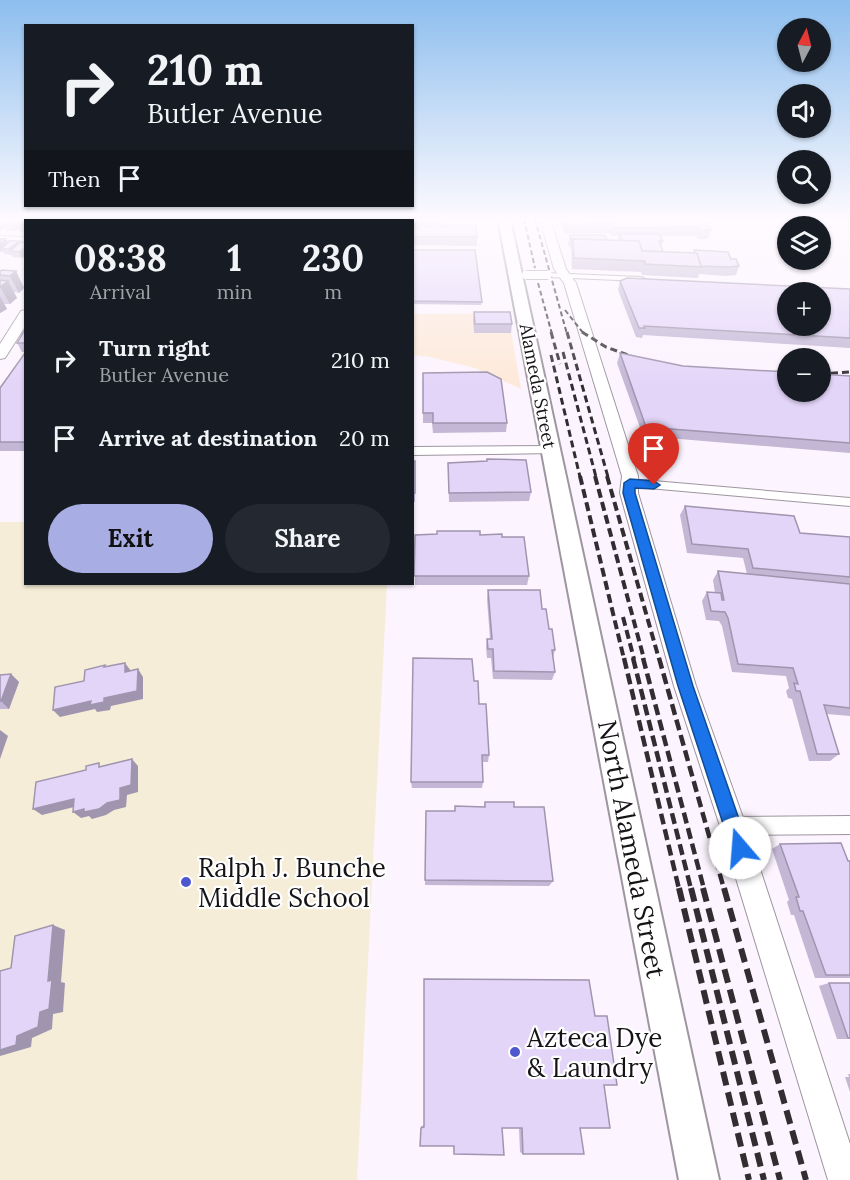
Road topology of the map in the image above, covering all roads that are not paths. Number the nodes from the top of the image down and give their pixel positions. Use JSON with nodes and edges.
{"nodes":[{"id":1,"x":520,"y":275,"type":"joint"},
{"id":2,"x":564,"y":276,"type":"junction"},
{"id":3,"x":650,"y":280,"type":"edge"},
{"id":4,"x":24,"y":317,"type":"edge"},
{"id":5,"x":1,"y":327,"type":"edge"},
{"id":6,"x":16,"y":328,"type":"junction"},
{"id":7,"x":0,"y":355,"type":"edge"},
{"id":8,"x":551,"y":450,"type":"junction"},
{"id":9,"x":414,"y":451,"type":"edge"},
{"id":10,"x":630,"y":483,"type":"junction"},
{"id":11,"x":850,"y":502,"type":"edge"},
{"id":12,"x":564,"y":517,"type":"joint"},
{"id":13,"x":850,"y":825,"type":"edge"},
{"id":14,"x":734,"y":826,"type":"junction"},
{"id":15,"x":699,"y":1180,"type":"edge"},
{"id":16,"x":845,"y":1180,"type":"edge"}],
"edges":[{"from":1,"to":2,"type":"street","bridge":true},
{"from":1,"to":8,"type":"main road","name":"Alameda Street"},
{"from":2,"to":3,"type":"street"},
{"from":2,"to":10,"type":"street"},
{"from":4,"to":6,"type":"street"},
{"from":5,"to":6,"type":"street"},
{"from":6,"to":7,"type":"street"},
{"from":8,"to":9,"type":"street"},
{"from":8,"to":12,"type":"main road","name":"Alameda Street"},
{"from":10,"to":11,"type":"street"},
{"from":10,"to":14,"type":"street"},
{"from":12,"to":15,"type":"main road","name":"North Alameda Street"},
{"from":13,"to":14,"type":"street"},
{"from":14,"to":16,"type":"street"}]}
